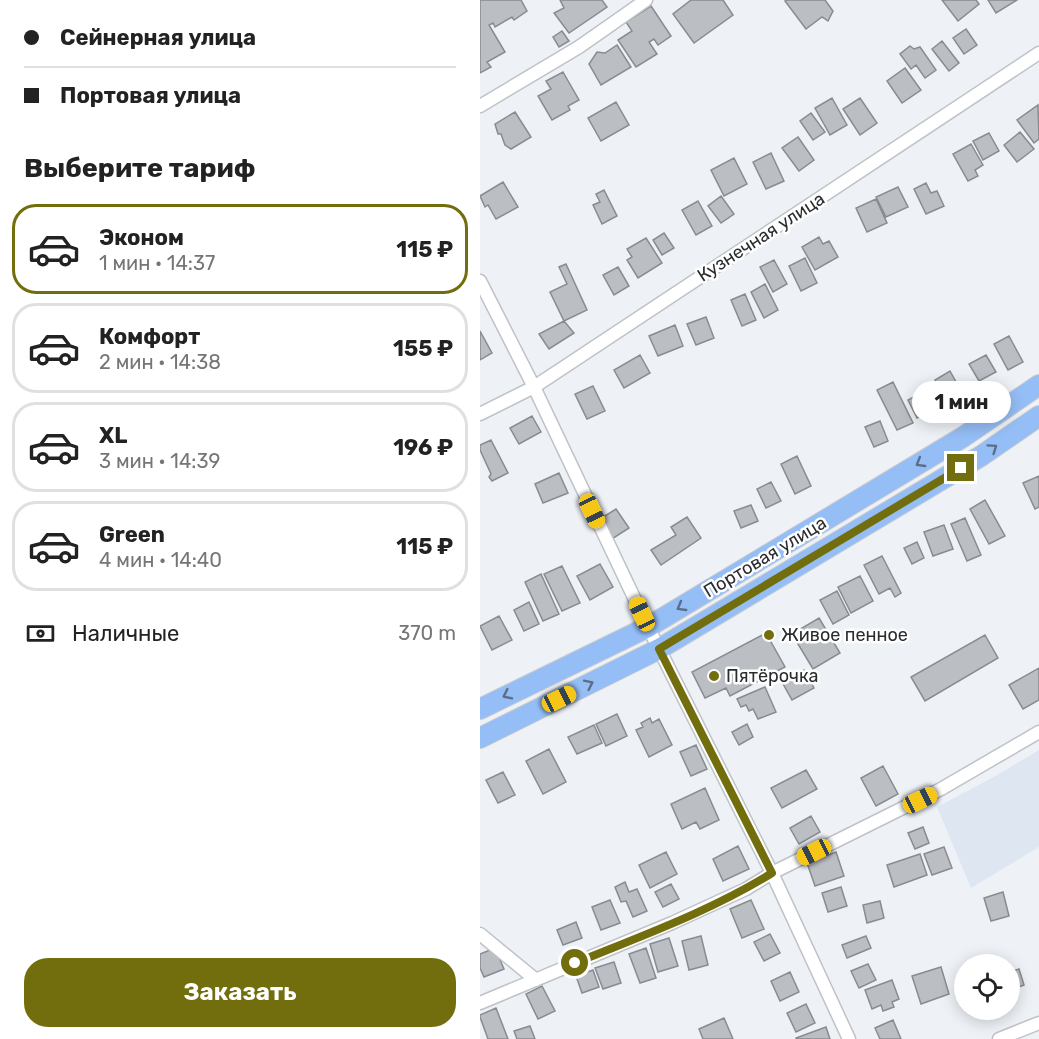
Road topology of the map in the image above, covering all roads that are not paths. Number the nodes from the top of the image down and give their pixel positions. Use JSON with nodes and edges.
{"nodes":[{"id":1,"x":646,"y":0,"type":"edge"},
{"id":2,"x":1039,"y":53,"type":"edge"},
{"id":3,"x":480,"y":106,"type":"edge"},
{"id":4,"x":480,"y":282,"type":"edge"},
{"id":5,"x":1039,"y":385,"type":"edge"},
{"id":6,"x":534,"y":387,"type":"junction"},
{"id":7,"x":480,"y":414,"type":"edge"},
{"id":8,"x":1039,"y":416,"type":"edge"},
{"id":9,"x":648,"y":627,"type":"junction"},
{"id":10,"x":659,"y":649,"type":"junction"},
{"id":11,"x":480,"y":709,"type":"edge"},
{"id":12,"x":1039,"y":732,"type":"edge"},
{"id":13,"x":480,"y":738,"type":"edge"},
{"id":14,"x":772,"y":873,"type":"junction"},
{"id":15,"x":480,"y":934,"type":"edge"},
{"id":16,"x":536,"y":980,"type":"junction"},
{"id":17,"x":480,"y":1003,"type":"edge"},
{"id":18,"x":1039,"y":1023,"type":"edge"},
{"id":19,"x":849,"y":1039,"type":"edge"},
{"id":20,"x":999,"y":1039,"type":"edge"}],
"edges":[{"from":1,"to":3,"type":"street"},
{"from":2,"to":6,"type":"street","name":"Кузнечная улица"},
{"from":4,"to":6,"type":"street"},
{"from":5,"to":9,"type":"main road","name":"Портовая улица","one_way":true},
{"from":6,"to":7,"type":"street","name":"Кузнечная улица"},
{"from":6,"to":9,"type":"street"},
{"from":10,"to":8,"type":"main road","name":"Портовая улица","one_way":true},
{"from":9,"to":10,"type":"street"},
{"from":9,"to":11,"type":"main road","name":"Портовая улица","one_way":true},
{"from":13,"to":10,"type":"main road","name":"Портовая улица","one_way":true},
{"from":10,"to":14,"type":"street"},
{"from":12,"to":14,"type":"street"},
{"from":14,"to":16,"type":"street"},
{"from":14,"to":19,"type":"street"},
{"from":15,"to":16,"type":"street"},
{"from":16,"to":17,"type":"street"},
{"from":18,"to":20,"type":"street"}]}
